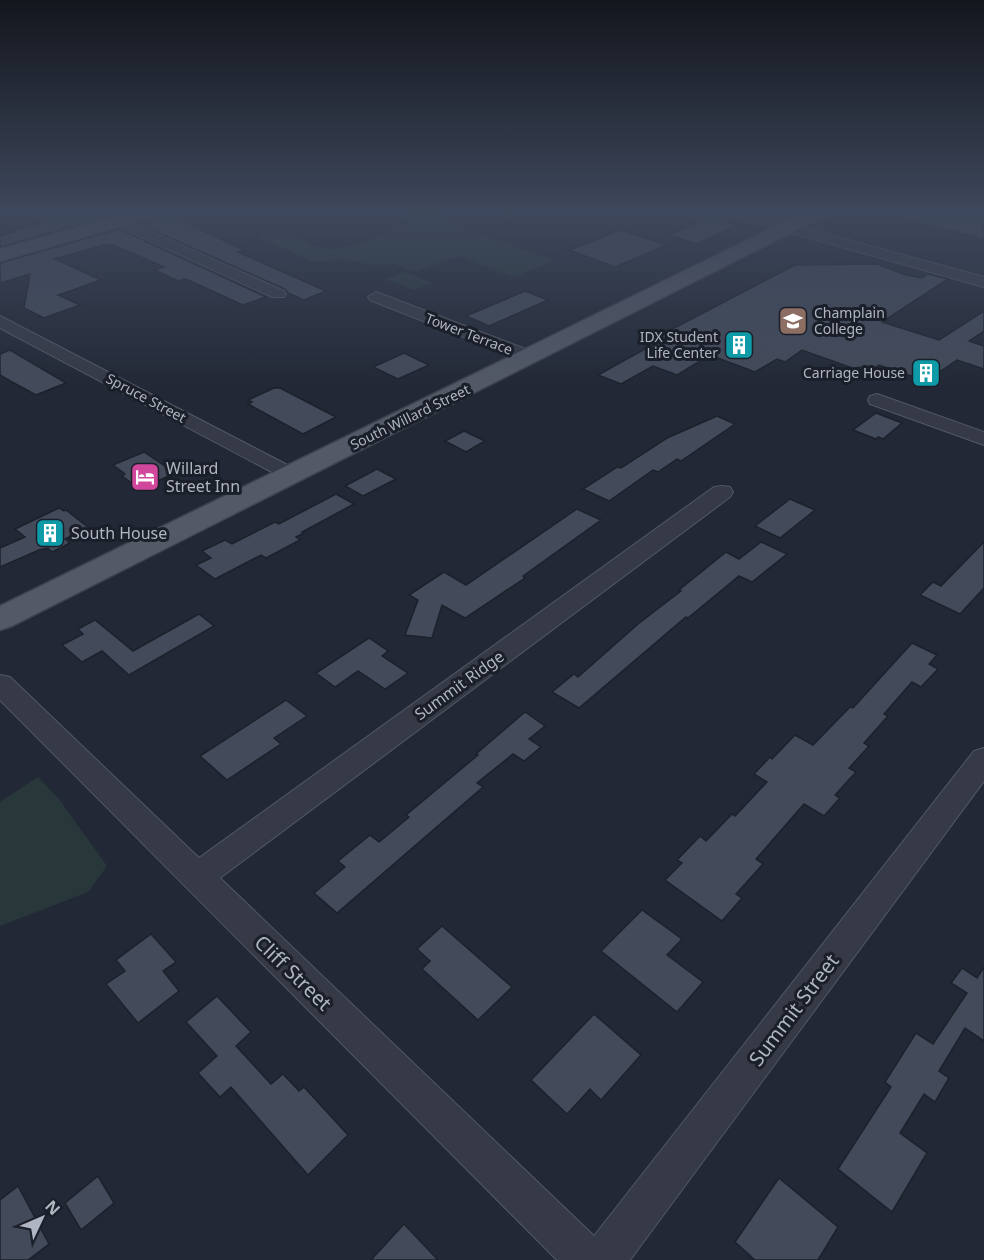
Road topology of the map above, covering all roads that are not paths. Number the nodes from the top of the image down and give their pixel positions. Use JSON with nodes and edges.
{"nodes":[{"id":1,"x":227,"y":271,"type":"edge"},
{"id":2,"x":700,"y":271,"type":"edge"},
{"id":3,"x":944,"y":271,"type":"edge"},
{"id":4,"x":984,"y":282,"type":"edge"},
{"id":5,"x":278,"y":294,"type":"dead end"},
{"id":6,"x":376,"y":297,"type":"dead end"},
{"id":7,"x":0,"y":321,"type":"edge"},
{"id":8,"x":530,"y":357,"type":"junction"},
{"id":9,"x":877,"y":400,"type":"dead end"},
{"id":10,"x":984,"y":439,"type":"edge"},
{"id":11,"x":292,"y":475,"type":"junction"},
{"id":12,"x":722,"y":492,"type":"dead end"},
{"id":13,"x":0,"y":619,"type":"edge"},
{"id":14,"x":0,"y":684,"type":"edge"},
{"id":15,"x":984,"y":759,"type":"edge"},
{"id":16,"x":196,"y":878,"type":"junction"},
{"id":17,"x":588,"y":1260,"type":"edge"},
{"id":18,"x":603,"y":1260,"type":"edge"}],
"edges":[{"from":1,"to":5,"type":"street"},
{"from":2,"to":8,"type":"main road","name":"South Willard Street"},
{"from":3,"to":4,"type":"street"},
{"from":6,"to":8,"type":"street","name":"Tower Terrace"},
{"from":7,"to":11,"type":"street","name":"Spruce Street"},
{"from":8,"to":11,"type":"main road","name":"South Willard Street"},
{"from":9,"to":10,"type":"street"},
{"from":11,"to":13,"type":"main road","name":"South Willard Street"},
{"from":12,"to":16,"type":"street","name":"Summit Ridge"},
{"from":14,"to":16,"type":"street","name":"Cliff Street"},
{"from":15,"to":18,"type":"street","name":"Summit Street"},
{"from":16,"to":17,"type":"street","name":"Cliff Street"}]}
